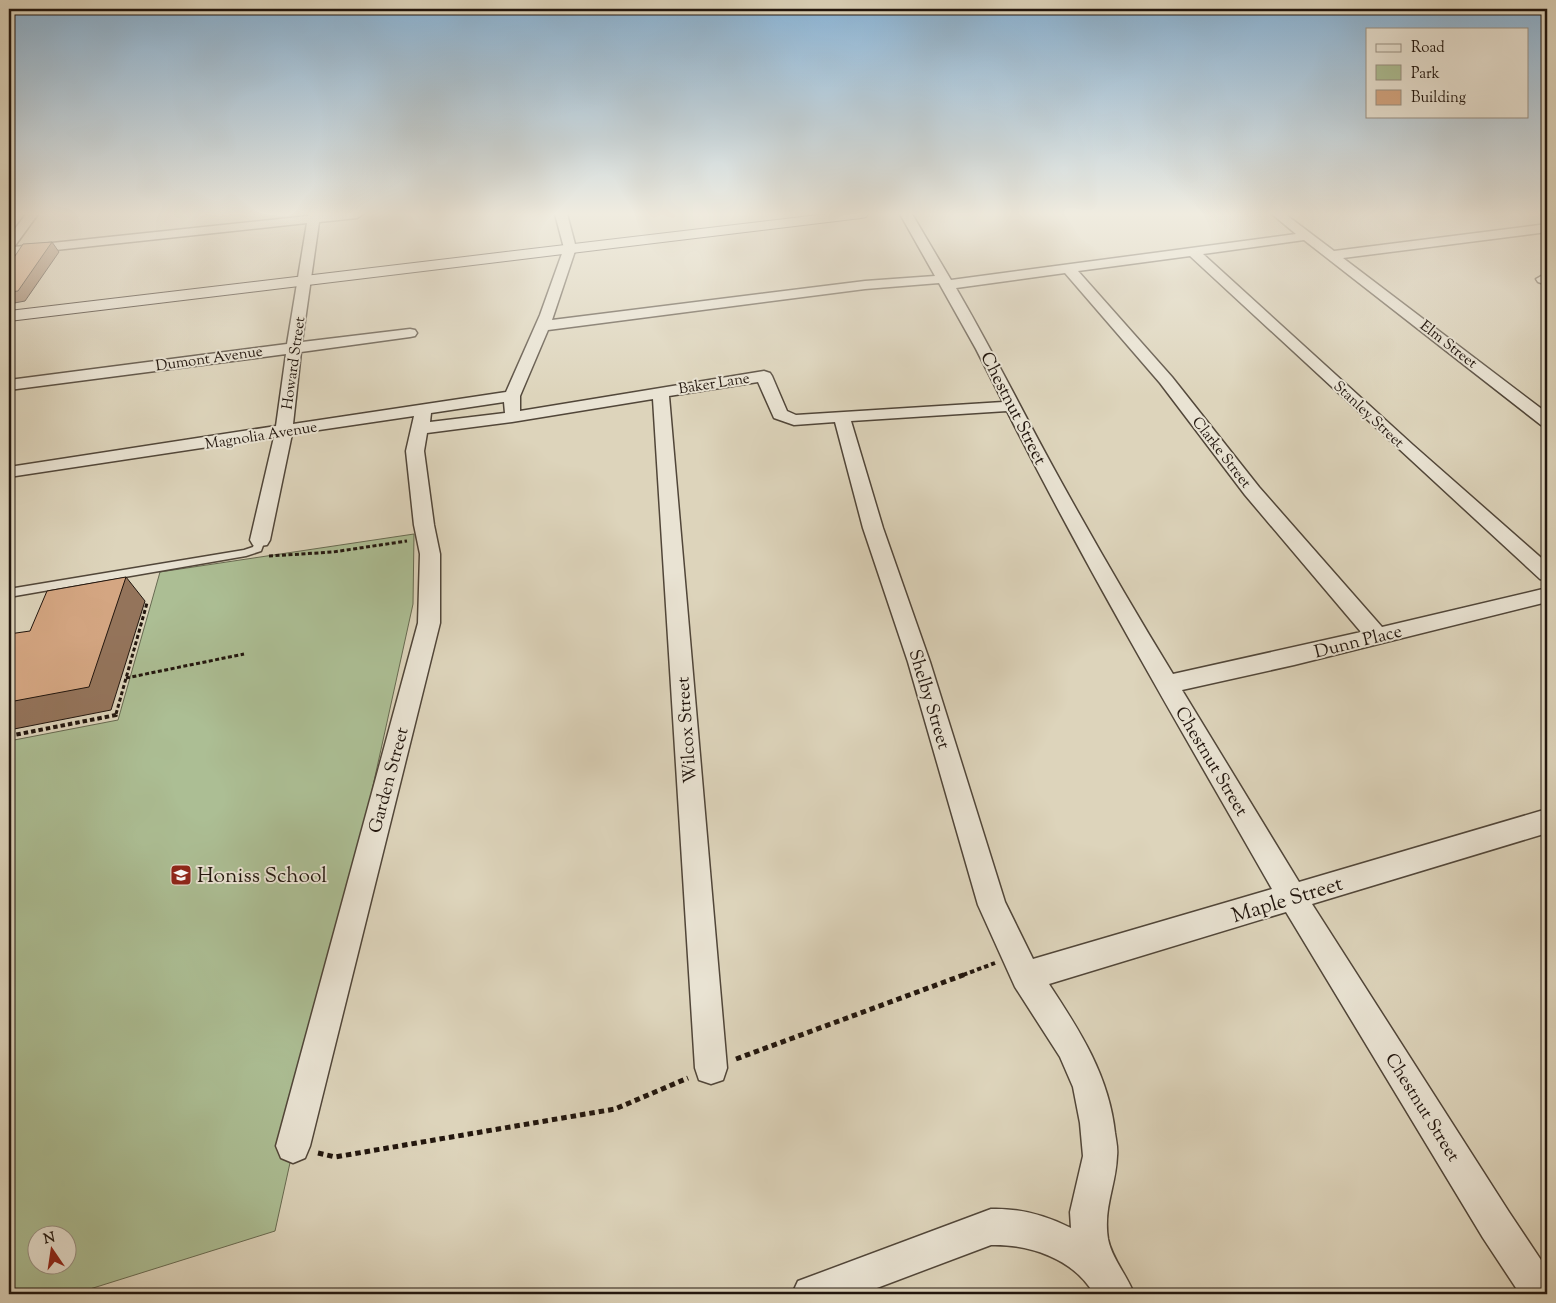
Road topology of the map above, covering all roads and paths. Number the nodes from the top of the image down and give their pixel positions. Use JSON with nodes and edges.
{"nodes":[{"id":1,"x":306,"y":275,"type":"edge"},
{"id":2,"x":348,"y":275,"type":"edge"},
{"id":3,"x":559,"y":275,"type":"edge"},
{"id":4,"x":940,"y":275,"type":"edge"},
{"id":5,"x":1008,"y":275,"type":"edge"},
{"id":6,"x":1074,"y":275,"type":"edge"},
{"id":7,"x":1218,"y":275,"type":"edge"},
{"id":8,"x":1359,"y":275,"type":"edge"},
{"id":9,"x":305,"y":280,"type":"junction"},
{"id":10,"x":944,"y":282,"type":"junction"},
{"id":11,"x":9,"y":316,"type":"edge"},
{"id":12,"x":543,"y":326,"type":"junction"},
{"id":13,"x":410,"y":333,"type":"dead end"},
{"id":14,"x":294,"y":347,"type":"junction"},
{"id":15,"x":9,"y":385,"type":"edge"},
{"id":16,"x":661,"y":392,"type":"junction"},
{"id":17,"x":512,"y":396,"type":"junction"},
{"id":18,"x":1013,"y":406,"type":"junction"},
{"id":19,"x":512,"y":417,"type":"junction"},
{"id":20,"x":842,"y":418,"type":"junction"},
{"id":21,"x":422,"y":419,"type":"junction"},
{"id":22,"x":1547,"y":421,"type":"edge"},
{"id":23,"x":284,"y":432,"type":"junction"},
{"id":24,"x":9,"y":472,"type":"edge"},
{"id":25,"x":427,"y":539,"type":"junction"},
{"id":26,"x":260,"y":540,"type":"joint"},
{"id":27,"x":246,"y":553,"type":"junction"},
{"id":28,"x":1547,"y":574,"type":"edge"},
{"id":29,"x":9,"y":593,"type":"edge"},
{"id":30,"x":1547,"y":595,"type":"edge"},
{"id":31,"x":147,"y":603,"type":"dead end"},
{"id":32,"x":1377,"y":636,"type":"junction"},
{"id":33,"x":244,"y":654,"type":"dead end"},
{"id":34,"x":126,"y":678,"type":"junction"},
{"id":35,"x":1167,"y":684,"type":"junction"},
{"id":36,"x":9,"y":736,"type":"edge"},
{"id":37,"x":1547,"y":821,"type":"edge"},
{"id":38,"x":1293,"y":898,"type":"junction"},
{"id":39,"x":1021,"y":966,"type":"junction"},
{"id":40,"x":711,"y":1068,"type":"junction"},
{"id":41,"x":293,"y":1146,"type":"joint"},
{"id":42,"x":1107,"y":1281,"type":"edge"},
{"id":43,"x":811,"y":1294,"type":"edge"},
{"id":44,"x":1542,"y":1294,"type":"edge"}],
"edges":[{"from":1,"to":9,"type":"street","name":"Howard Street"},
{"from":2,"to":9,"type":"main road"},
{"from":3,"to":12,"type":"street"},
{"from":4,"to":10,"type":"street","name":"Chestnut Street"},
{"from":5,"to":10,"type":"street"},
{"from":6,"to":32,"type":"street","name":"Clarke Street"},
{"from":7,"to":28,"type":"street","name":"Stanley Street"},
{"from":8,"to":22,"type":"street","name":"Elm Street"},
{"from":9,"to":11,"type":"main road"},
{"from":9,"to":14,"type":"street","name":"Howard Street"},
{"from":10,"to":12,"type":"street"},
{"from":10,"to":18,"type":"street","name":"Chestnut Street"},
{"from":12,"to":17,"type":"street"},
{"from":13,"to":14,"type":"street","name":"Dumont Avenue"},
{"from":14,"to":15,"type":"street","name":"Dumont Avenue"},
{"from":14,"to":23,"type":"street","name":"Howard Street"},
{"from":16,"to":19,"type":"street","name":"Baker Lane"},
{"from":16,"to":20,"type":"street","name":"Baker Lane"},
{"from":16,"to":40,"type":"street","name":"Wilcox Street"},
{"from":17,"to":19,"type":"street"},
{"from":17,"to":21,"type":"street","name":"Magnolia Avenue"},
{"from":18,"to":20,"type":"street","name":"Baker Lane"},
{"from":18,"to":35,"type":"street","name":"Chestnut Street"},
{"from":19,"to":21,"type":"street","name":"Baker Lane"},
{"from":20,"to":39,"type":"street","name":"Shelby Street"},
{"from":21,"to":23,"type":"street","name":"Magnolia Avenue"},
{"from":21,"to":25,"type":"street","name":"Garden Street"},
{"from":23,"to":24,"type":"street","name":"Magnolia Avenue"},
{"from":23,"to":26,"type":"street","name":"Howard Street"},
{"from":25,"to":27,"type":"path"},
{"from":25,"to":41,"type":"street","name":"Garden Street"},
{"from":26,"to":27,"type":"lane"},
{"from":27,"to":29,"type":"lane"},
{"from":30,"to":32,"type":"street","name":"Dunn Place"},
{"from":31,"to":34,"type":"path"},
{"from":32,"to":35,"type":"street","name":"Dunn Place"},
{"from":33,"to":34,"type":"path"},
{"from":34,"to":36,"type":"path"},
{"from":35,"to":38,"type":"street","name":"Chestnut Street"},
{"from":37,"to":38,"type":"street","name":"Maple Street"},
{"from":38,"to":39,"type":"street","name":"Maple Street"},
{"from":38,"to":44,"type":"street","name":"Chestnut Street"},
{"from":39,"to":40,"type":"path"},
{"from":39,"to":42,"type":"street","name":"Shelby Street"},
{"from":40,"to":41,"type":"path"},
{"from":42,"to":43,"type":"street"}]}
